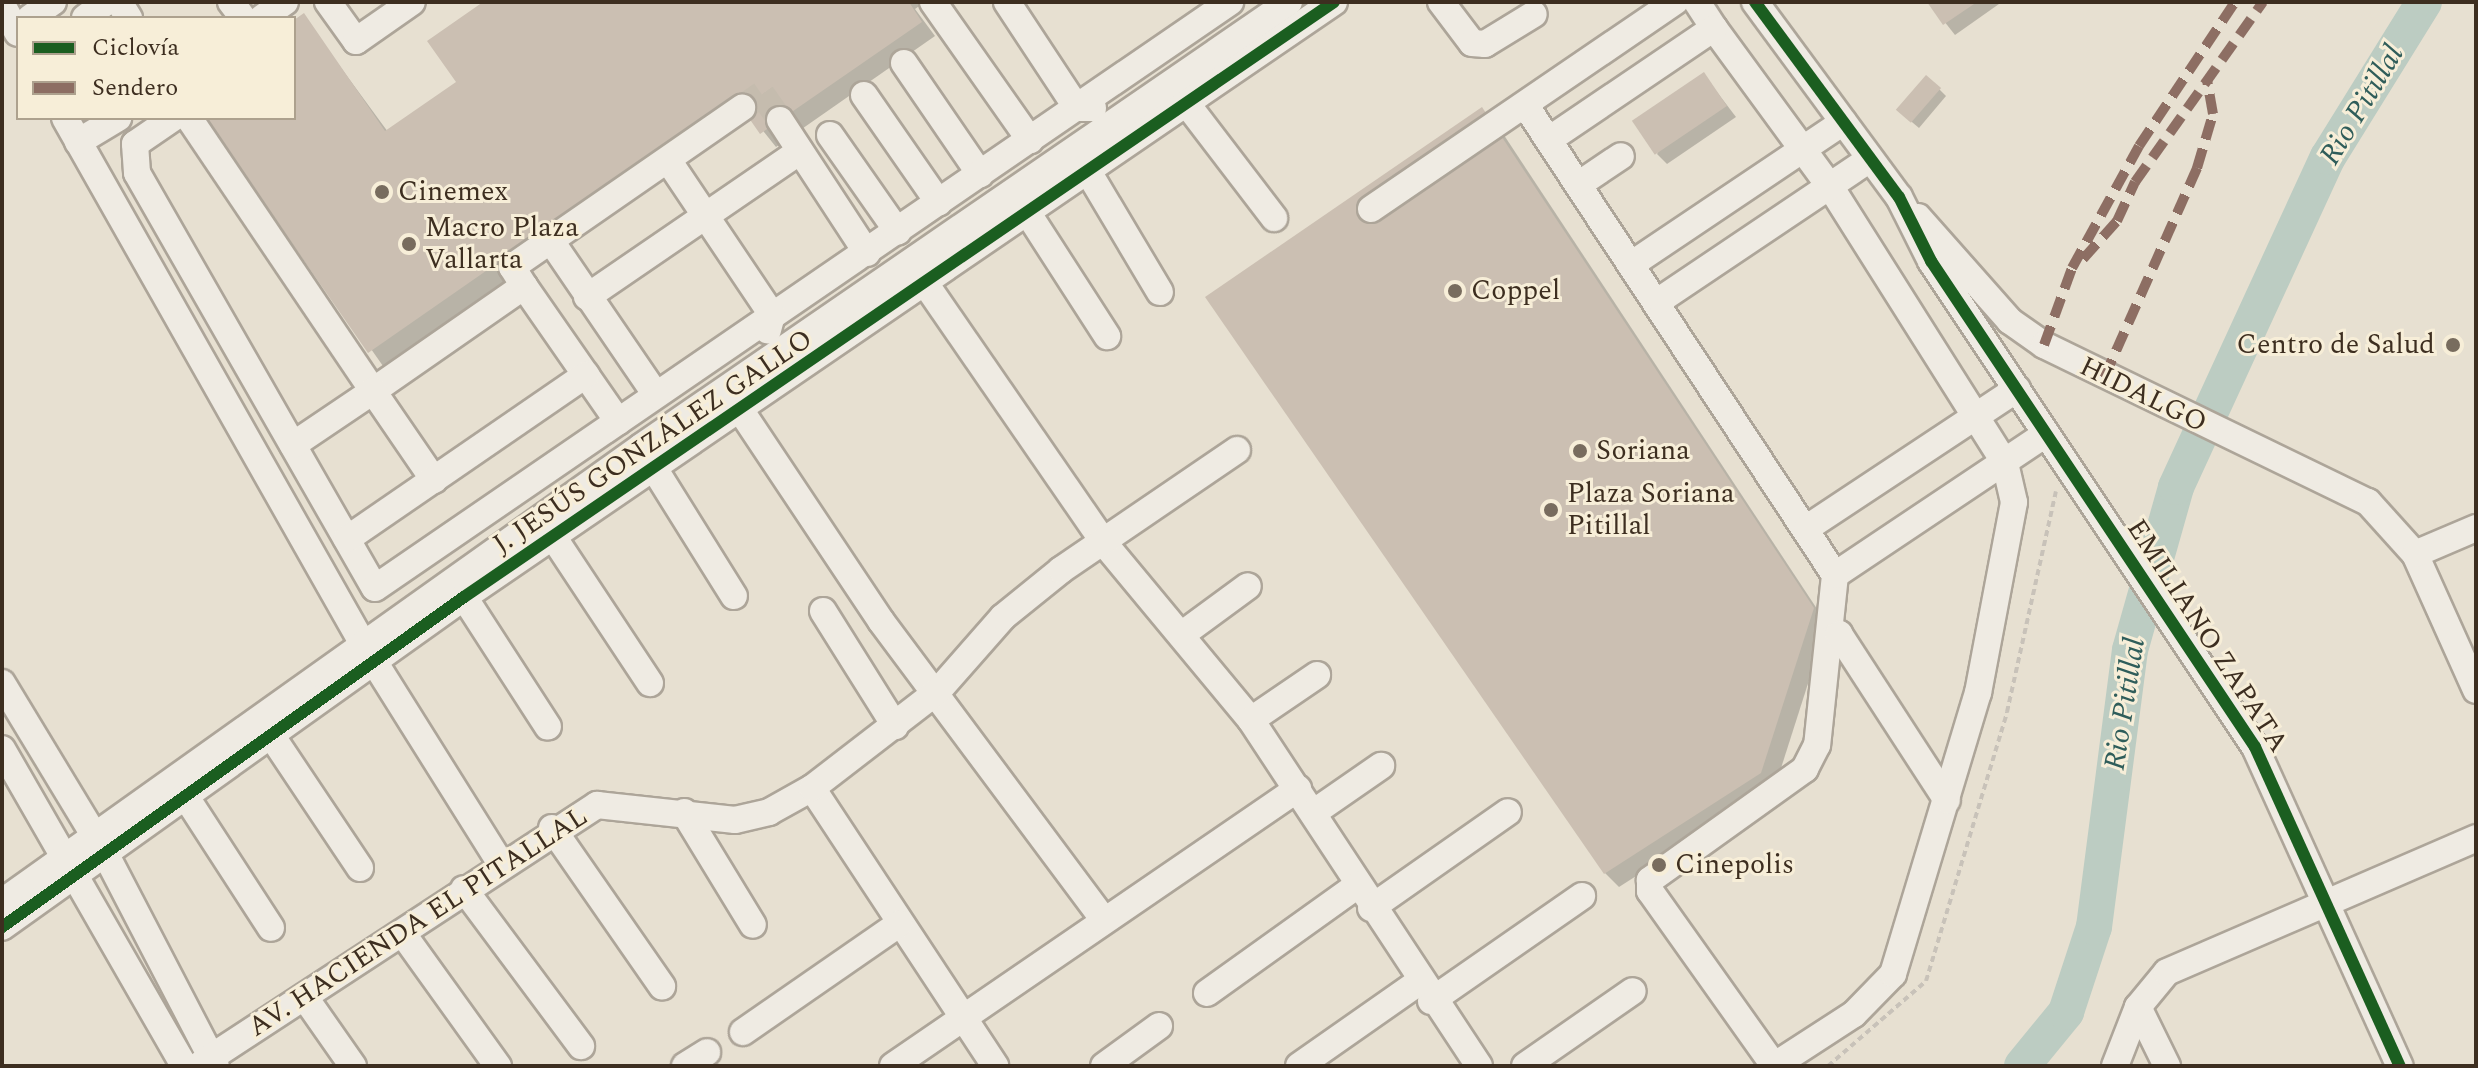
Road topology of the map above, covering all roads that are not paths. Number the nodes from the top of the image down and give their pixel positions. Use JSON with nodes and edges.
{"nodes":[{"id":1,"x":53,"y":2,"type":"edge"},
{"id":2,"x":106,"y":2,"type":"edge"},
{"id":3,"x":285,"y":2,"type":"edge"},
{"id":4,"x":328,"y":2,"type":"edge"},
{"id":5,"x":412,"y":2,"type":"edge"},
{"id":6,"x":933,"y":2,"type":"edge"},
{"id":7,"x":1007,"y":2,"type":"edge"},
{"id":8,"x":1230,"y":2,"type":"edge"},
{"id":9,"x":1289,"y":2,"type":"edge"},
{"id":10,"x":1334,"y":2,"type":"edge"},
{"id":11,"x":1441,"y":2,"type":"edge"},
{"id":12,"x":1675,"y":2,"type":"edge"},
{"id":13,"x":1697,"y":2,"type":"edge"},
{"id":14,"x":1755,"y":2,"type":"edge"},
{"id":15,"x":382,"y":10,"type":"edge"},
{"id":16,"x":1534,"y":14,"type":"dead end"},
{"id":17,"x":22,"y":16,"type":"edge"},
{"id":18,"x":88,"y":16,"type":"edge"},
{"id":19,"x":265,"y":16,"type":"edge"},
{"id":20,"x":1714,"y":28,"type":"junction"},
{"id":21,"x":904,"y":63,"type":"dead end"},
{"id":22,"x":1170,"y":84,"type":"junction"},
{"id":23,"x":864,"y":95,"type":"dead end"},
{"id":24,"x":1190,"y":103,"type":"junction"},
{"id":25,"x":1526,"y":106,"type":"junction"},
{"id":26,"x":742,"y":108,"type":"tunnel mouth"},
{"id":27,"x":1077,"y":108,"type":"junction"},
{"id":28,"x":66,"y":120,"type":"edge"},
{"id":29,"x":115,"y":120,"type":"edge"},
{"id":30,"x":170,"y":120,"type":"edge"},
{"id":31,"x":190,"y":120,"type":"edge"},
{"id":32,"x":780,"y":120,"type":"tunnel mouth"},
{"id":33,"x":1843,"y":122,"type":"junction"},
{"id":34,"x":830,"y":135,"type":"dead end"},
{"id":35,"x":1550,"y":139,"type":"junction"},
{"id":36,"x":1030,"y":140,"type":"junction"},
{"id":37,"x":78,"y":142,"type":"junction"},
{"id":38,"x":1804,"y":149,"type":"junction"},
{"id":39,"x":800,"y":151,"type":"junction"},
{"id":40,"x":1621,"y":156,"type":"dead end"},
{"id":41,"x":1870,"y":159,"type":"junction"},
{"id":42,"x":668,"y":160,"type":"junction"},
{"id":43,"x":1082,"y":160,"type":"junction"},
{"id":44,"x":980,"y":174,"type":"junction"},
{"id":45,"x":1581,"y":183,"type":"junction"},
{"id":46,"x":1831,"y":188,"type":"junction"},
{"id":47,"x":1899,"y":197,"type":"junction"},
{"id":48,"x":939,"y":203,"type":"junction"},
{"id":49,"x":1021,"y":203,"type":"junction"},
{"id":50,"x":1371,"y":209,"type":"dead end"},
{"id":51,"x":705,"y":216,"type":"junction"},
{"id":52,"x":1274,"y":218,"type":"dead end"},
{"id":53,"x":898,"y":232,"type":"junction"},
{"id":54,"x":551,"y":241,"type":"junction"},
{"id":55,"x":867,"y":253,"type":"junction"},
{"id":56,"x":910,"y":261,"type":"junction"},
{"id":57,"x":1635,"y":262,"type":"junction"},
{"id":58,"x":927,"y":284,"type":"junction"},
{"id":59,"x":524,"y":286,"type":"junction"},
{"id":60,"x":1160,"y":292,"type":"dead end"},
{"id":61,"x":587,"y":297,"type":"junction"},
{"id":62,"x":1660,"y":300,"type":"junction"},
{"id":63,"x":772,"y":315,"type":"junction"},
{"id":64,"x":1107,"y":336,"type":"dead end"},
{"id":65,"x":586,"y":375,"type":"junction"},
{"id":66,"x":728,"y":388,"type":"junction"},
{"id":67,"x":2017,"y":389,"type":"junction"},
{"id":68,"x":373,"y":391,"type":"junction"},
{"id":69,"x":656,"y":395,"type":"junction"},
{"id":70,"x":740,"y":413,"type":"junction"},
{"id":71,"x":1976,"y":417,"type":"junction"},
{"id":72,"x":618,"y":421,"type":"junction"},
{"id":73,"x":2046,"y":434,"type":"junction"},
{"id":74,"x":293,"y":445,"type":"junction"},
{"id":75,"x":1237,"y":450,"type":"dead end"},
{"id":76,"x":648,"y":458,"type":"junction"},
{"id":77,"x":2005,"y":463,"type":"junction"},
{"id":78,"x":434,"y":480,"type":"junction"},
{"id":79,"x":547,"y":528,"type":"junction"},
{"id":80,"x":1807,"y":528,"type":"junction"},
{"id":81,"x":2476,"y":528,"type":"edge"},
{"id":82,"x":347,"y":539,"type":"junction"},
{"id":83,"x":1104,"y":543,"type":"junction"},
{"id":84,"x":2415,"y":554,"type":"junction"},
{"id":85,"x":1835,"y":575,"type":"junction"},
{"id":86,"x":1248,"y":586,"type":"dead end"},
{"id":87,"x":459,"y":589,"type":"junction"},
{"id":88,"x":734,"y":596,"type":"dead end"},
{"id":89,"x":823,"y":611,"type":"dead end"},
{"id":90,"x":1184,"y":633,"type":"junction"},
{"id":91,"x":1829,"y":640,"type":"junction"},
{"id":92,"x":368,"y":653,"type":"junction"},
{"id":93,"x":1317,"y":675,"type":"dead end"},
{"id":94,"x":2,"y":683,"type":"edge"},
{"id":95,"x":650,"y":683,"type":"dead end"},
{"id":96,"x":2476,"y":690,"type":"edge"},
{"id":97,"x":938,"y":691,"type":"junction"},
{"id":98,"x":1251,"y":720,"type":"junction"},
{"id":99,"x":265,"y":726,"type":"junction"},
{"id":100,"x":895,"y":726,"type":"junction"},
{"id":101,"x":548,"y":727,"type":"dead end"},
{"id":102,"x":2,"y":749,"type":"edge"},
{"id":103,"x":1381,"y":766,"type":"dead end"},
{"id":104,"x":812,"y":788,"type":"junction"},
{"id":105,"x":1298,"y":789,"type":"junction"},
{"id":106,"x":186,"y":797,"type":"junction"},
{"id":107,"x":1947,"y":800,"type":"junction"},
{"id":108,"x":684,"y":812,"type":"junction"},
{"id":109,"x":1508,"y":812,"type":"dead end"},
{"id":110,"x":1313,"y":813,"type":"junction"},
{"id":111,"x":552,"y":828,"type":"junction"},
{"id":112,"x":2476,"y":838,"type":"edge"},
{"id":113,"x":100,"y":844,"type":"junction"},
{"id":114,"x":500,"y":862,"type":"junction"},
{"id":115,"x":73,"y":864,"type":"junction"},
{"id":116,"x":360,"y":868,"type":"dead end"},
{"id":117,"x":1358,"y":885,"type":"junction"},
{"id":118,"x":464,"y":889,"type":"junction"},
{"id":119,"x":1582,"y":896,"type":"dead end"},
{"id":120,"x":2,"y":902,"type":"edge"},
{"id":121,"x":2330,"y":903,"type":"junction"},
{"id":122,"x":1371,"y":908,"type":"junction"},
{"id":123,"x":1102,"y":917,"type":"junction"},
{"id":124,"x":899,"y":924,"type":"junction"},
{"id":125,"x":753,"y":925,"type":"dead end"},
{"id":126,"x":2,"y":927,"type":"edge"},
{"id":127,"x":271,"y":928,"type":"dead end"},
{"id":128,"x":403,"y":934,"type":"junction"},
{"id":129,"x":662,"y":986,"type":"dead end"},
{"id":130,"x":1425,"y":991,"type":"junction"},
{"id":131,"x":1633,"y":991,"type":"dead end"},
{"id":132,"x":1207,"y":993,"type":"dead end"},
{"id":133,"x":306,"y":999,"type":"junction"},
{"id":134,"x":2138,"y":1007,"type":"junction"},
{"id":135,"x":963,"y":1020,"type":"junction"},
{"id":136,"x":1159,"y":1026,"type":"dead end"},
{"id":137,"x":743,"y":1032,"type":"dead end"},
{"id":138,"x":581,"y":1046,"type":"dead end"},
{"id":139,"x":209,"y":1063,"type":"edge"},
{"id":140,"x":184,"y":1066,"type":"edge"},
{"id":141,"x":353,"y":1066,"type":"edge"},
{"id":142,"x":498,"y":1066,"type":"edge"},
{"id":143,"x":893,"y":1066,"type":"edge"},
{"id":144,"x":995,"y":1066,"type":"edge"},
{"id":145,"x":1104,"y":1066,"type":"edge"},
{"id":146,"x":1299,"y":1066,"type":"edge"},
{"id":147,"x":1479,"y":1066,"type":"edge"},
{"id":148,"x":1525,"y":1066,"type":"edge"},
{"id":149,"x":2115,"y":1066,"type":"edge"},
{"id":150,"x":2167,"y":1066,"type":"edge"},
{"id":151,"x":2400,"y":1066,"type":"edge"}],
"edges":[{"from":1,"to":17,"type":"street"},
{"from":2,"to":18,"type":"street"},
{"from":3,"to":19,"type":"street"},
{"from":4,"to":15,"type":"street"},
{"from":5,"to":15,"type":"street"},
{"from":6,"to":36,"type":"street"},
{"from":7,"to":27,"type":"street"},
{"from":8,"to":27,"type":"street"},
{"from":9,"to":22,"type":"street","name":"J. JESÚS GONZÁLEZ GALLO"},
{"from":10,"to":24,"type":"street","name":"J. JESÚS GONZÁLEZ GALLO"},
{"from":11,"to":16,"type":"street"},
{"from":12,"to":25,"type":"street"},
{"from":13,"to":20,"type":"street"},
{"from":14,"to":33,"type":"street"},
{"from":20,"to":35,"type":"street"},
{"from":20,"to":38,"type":"street"},
{"from":21,"to":44,"type":"street"},
{"from":22,"to":24,"type":"street"},
{"from":22,"to":27,"type":"street"},
{"from":22,"to":43,"type":"street","name":"J. JESÚS GONZÁLEZ GALLO"},
{"from":23,"to":48,"type":"street"},
{"from":24,"to":43,"type":"street","name":"J. JESÚS GONZÁLEZ GALLO"},
{"from":24,"to":52,"type":"street"},
{"from":25,"to":35,"type":"street"},
{"from":25,"to":50,"type":"street"},
{"from":26,"to":42,"type":"street"},
{"from":27,"to":36,"type":"street"},
{"from":28,"to":37,"type":"street"},
{"from":29,"to":37,"type":"street"},
{"from":30,"to":74,"type":"street"},
{"from":31,"to":68,"type":"street"},
{"from":32,"to":39,"type":"street"},
{"from":33,"to":38,"type":"street"},
{"from":33,"to":41,"type":"street"},
{"from":34,"to":53,"type":"street"},
{"from":35,"to":45,"type":"street"},
{"from":36,"to":44,"type":"street"},
{"from":37,"to":92,"type":"street"},
{"from":38,"to":46,"type":"street"},
{"from":38,"to":57,"type":"street"},
{"from":39,"to":51,"type":"street"},
{"from":39,"to":55,"type":"street"},
{"from":40,"to":45,"type":"street"},
{"from":41,"to":46,"type":"street"},
{"from":41,"to":47,"type":"street"},
{"from":42,"to":51,"type":"street"},
{"from":42,"to":54,"type":"street"},
{"from":43,"to":49,"type":"street","name":"J. JESÚS GONZÁLEZ GALLO"},
{"from":43,"to":60,"type":"street"},
{"from":44,"to":48,"type":"street"},
{"from":45,"to":57,"type":"street"},
{"from":46,"to":62,"type":"street"},
{"from":46,"to":71,"type":"street"},
{"from":47,"to":67,"type":"street","name":"EMILIANO ZAPATA"},
{"from":47,"to":84,"type":"street","name":"HIDALGO"},
{"from":48,"to":53,"type":"street"},
{"from":49,"to":56,"type":"street","name":"J. JESÚS GONZÁLEZ GALLO"},
{"from":49,"to":58,"type":"street","name":"J. JESÚS GONZÁLEZ GALLO"},
{"from":49,"to":64,"type":"street"},
{"from":51,"to":61,"type":"street"},
{"from":51,"to":63,"type":"street"},
{"from":53,"to":55,"type":"street"},
{"from":54,"to":59,"type":"street"},
{"from":54,"to":61,"type":"street"},
{"from":55,"to":63,"type":"street"},
{"from":56,"to":58,"type":"street"},
{"from":56,"to":66,"type":"street","name":"J. JESÚS GONZÁLEZ GALLO"},
{"from":57,"to":62,"type":"street"},
{"from":58,"to":70,"type":"street","name":"J. JESÚS GONZÁLEZ GALLO"},
{"from":58,"to":83,"type":"street"},
{"from":59,"to":65,"type":"street"},
{"from":59,"to":68,"type":"street"},
{"from":61,"to":69,"type":"street"},
{"from":62,"to":80,"type":"street"},
{"from":63,"to":66,"type":"street"},
{"from":63,"to":69,"type":"street"},
{"from":65,"to":72,"type":"street"},
{"from":65,"to":78,"type":"street"},
{"from":66,"to":70,"type":"street"},
{"from":66,"to":76,"type":"street","name":"J. JESÚS GONZÁLEZ GALLO"},
{"from":67,"to":71,"type":"street"},
{"from":67,"to":73,"type":"street","name":"EMILIANO ZAPATA"},
{"from":68,"to":74,"type":"street"},
{"from":68,"to":78,"type":"street"},
{"from":69,"to":72,"type":"street"},
{"from":70,"to":76,"type":"street","name":"J. JESÚS GONZÁLEZ GALLO"},
{"from":70,"to":97,"type":"street"},
{"from":71,"to":77,"type":"street"},
{"from":71,"to":80,"type":"street"},
{"from":72,"to":82,"type":"street"},
{"from":73,"to":77,"type":"street"},
{"from":73,"to":121,"type":"street","name":"EMILIANO ZAPATA"},
{"from":74,"to":82,"type":"street"},
{"from":75,"to":83,"type":"street","name":"AV. HACIENDA EL PITALLAL"},
{"from":76,"to":79,"type":"street","name":"J. JESÚS GONZÁLEZ GALLO"},
{"from":76,"to":88,"type":"street"},
{"from":77,"to":85,"type":"street"},
{"from":77,"to":107,"type":"street"},
{"from":78,"to":82,"type":"street"},
{"from":79,"to":87,"type":"street","name":"J. JESÚS GONZÁLEZ GALLO"},
{"from":79,"to":95,"type":"street"},
{"from":80,"to":85,"type":"street"},
{"from":81,"to":84,"type":"street"},
{"from":83,"to":90,"type":"street"},
{"from":83,"to":97,"type":"street","name":"AV. HACIENDA EL PITALLAL"},
{"from":84,"to":96,"type":"street","name":"HIDALGO"},
{"from":85,"to":91,"type":"street"},
{"from":86,"to":90,"type":"street"},
{"from":87,"to":92,"type":"street","name":"J. JESÚS GONZÁLEZ GALLO"},
{"from":87,"to":101,"type":"street"},
{"from":89,"to":100,"type":"street"},
{"from":90,"to":98,"type":"street"},
{"from":91,"to":107,"type":"street"},
{"from":91,"to":107,"type":"street"},
{"from":92,"to":99,"type":"street","name":"J. JESÚS GONZÁLEZ GALLO"},
{"from":92,"to":114,"type":"street"},
{"from":93,"to":98,"type":"street"},
{"from":94,"to":113,"type":"street"},
{"from":97,"to":100,"type":"street","name":"AV. HACIENDA EL PITALLAL"},
{"from":97,"to":123,"type":"street"},
{"from":98,"to":105,"type":"street"},
{"from":99,"to":106,"type":"street","name":"J. JESÚS GONZÁLEZ GALLO"},
{"from":99,"to":113,"type":"street","name":"J. JESÚS GONZÁLEZ GALLO"},
{"from":99,"to":116,"type":"street"},
{"from":100,"to":104,"type":"street","name":"AV. HACIENDA EL PITALLAL"},
{"from":102,"to":115,"type":"street"},
{"from":103,"to":110,"type":"street"},
{"from":104,"to":108,"type":"street","name":"AV. HACIENDA EL PITALLAL"},
{"from":104,"to":124,"type":"street"},
{"from":105,"to":110,"type":"street"},
{"from":105,"to":123,"type":"street"},
{"from":106,"to":113,"type":"street","name":"J. JESÚS GONZÁLEZ GALLO"},
{"from":106,"to":127,"type":"street"},
{"from":108,"to":111,"type":"street","name":"AV. HACIENDA EL PITALLAL"},
{"from":108,"to":125,"type":"street"},
{"from":109,"to":122,"type":"street"},
{"from":110,"to":117,"type":"street"},
{"from":111,"to":114,"type":"street","name":"AV. HACIENDA EL PITALLAL"},
{"from":111,"to":129,"type":"street"},
{"from":112,"to":121,"type":"street"},
{"from":113,"to":115,"type":"street","name":"J. JESÚS GONZÁLEZ GALLO"},
{"from":113,"to":139,"type":"street"},
{"from":114,"to":118,"type":"street","name":"AV. HACIENDA EL PITALLAL"},
{"from":115,"to":120,"type":"street","name":"J. JESÚS GONZÁLEZ GALLO"},
{"from":115,"to":126,"type":"street","name":"J. JESÚS GONZÁLEZ GALLO"},
{"from":115,"to":140,"type":"street"},
{"from":117,"to":122,"type":"street"},
{"from":117,"to":132,"type":"street"},
{"from":118,"to":128,"type":"street","name":"AV. HACIENDA EL PITALLAL"},
{"from":118,"to":138,"type":"street"},
{"from":119,"to":130,"type":"street"},
{"from":121,"to":134,"type":"street"},
{"from":121,"to":151,"type":"street","name":"EMILIANO ZAPATA"},
{"from":122,"to":130,"type":"street"},
{"from":123,"to":135,"type":"street"},
{"from":124,"to":135,"type":"street"},
{"from":124,"to":137,"type":"street"},
{"from":128,"to":133,"type":"street","name":"AV. HACIENDA EL PITALLAL"},
{"from":128,"to":142,"type":"street"},
{"from":130,"to":146,"type":"street"},
{"from":130,"to":147,"type":"street"},
{"from":131,"to":148,"type":"street"},
{"from":133,"to":139,"type":"street","name":"AV. HACIENDA EL PITALLAL"},
{"from":133,"to":141,"type":"street"},
{"from":134,"to":149,"type":"street"},
{"from":134,"to":150,"type":"street"},
{"from":135,"to":143,"type":"street"},
{"from":135,"to":144,"type":"street"},
{"from":136,"to":145,"type":"street"}]}
